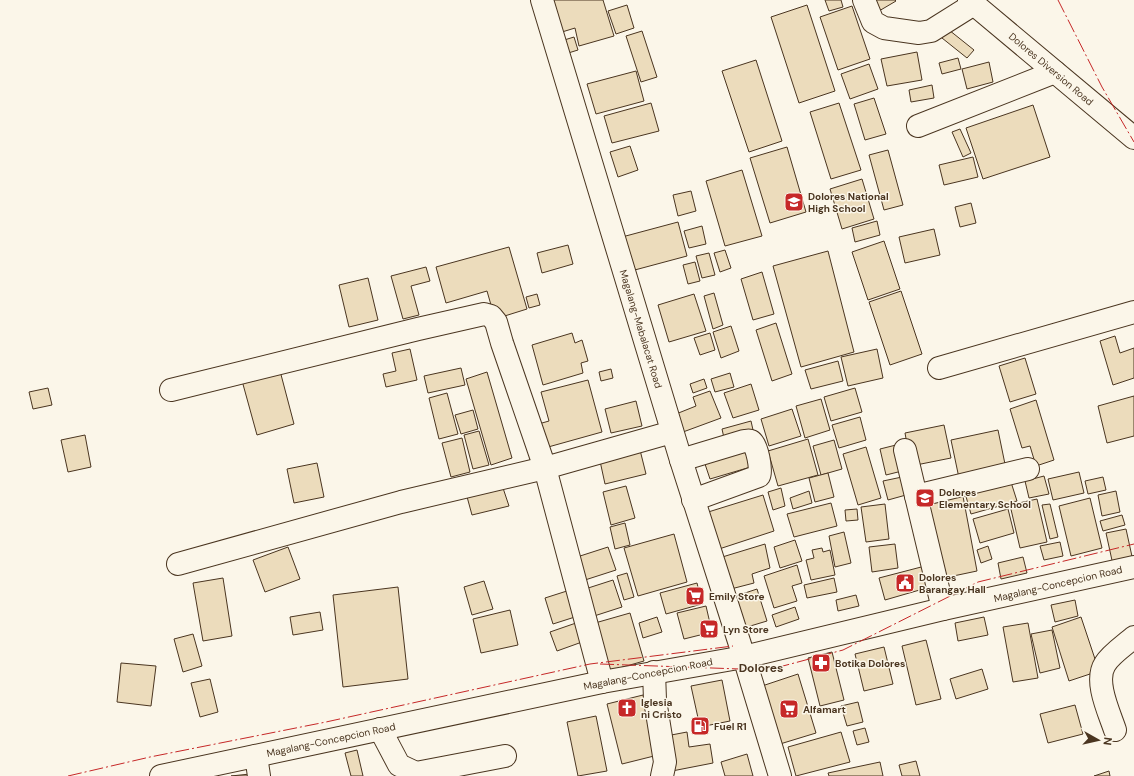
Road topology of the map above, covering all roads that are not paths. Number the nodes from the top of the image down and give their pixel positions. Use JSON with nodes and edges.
{"nodes":[{"id":1,"x":542,"y":0,"type":"edge"},
{"id":2,"x":864,"y":0,"type":"edge"},
{"id":3,"x":972,"y":2,"type":"edge"},
{"id":4,"x":1055,"y":72,"type":"junction"},
{"id":5,"x":918,"y":126,"type":"dead end"},
{"id":6,"x":1134,"y":138,"type":"edge"},
{"id":7,"x":1134,"y":312,"type":"edge"},
{"id":8,"x":939,"y":368,"type":"dead end"},
{"id":9,"x":172,"y":390,"type":"dead end"},
{"id":10,"x":672,"y":432,"type":"junction"},
{"id":11,"x":905,"y":450,"type":"dead end"},
{"id":12,"x":681,"y":460,"type":"junction"},
{"id":13,"x":544,"y":468,"type":"junction"},
{"id":14,"x":1028,"y":469,"type":"dead end"},
{"id":15,"x":916,"y":496,"type":"junction"},
{"id":16,"x":693,"y":500,"type":"junction"},
{"id":17,"x":178,"y":564,"type":"dead end"},
{"id":18,"x":1134,"y":566,"type":"edge"},
{"id":19,"x":943,"y":609,"type":"junction"},
{"id":20,"x":1134,"y":637,"type":"edge"},
{"id":21,"x":744,"y":657,"type":"junction"},
{"id":22,"x":654,"y":672,"type":"junction"},
{"id":23,"x":602,"y":682,"type":"junction"},
{"id":24,"x":380,"y":730,"type":"junction"},
{"id":25,"x":1115,"y":730,"type":"dead end"},
{"id":26,"x":505,"y":756,"type":"dead end"},
{"id":27,"x":258,"y":766,"type":"edge"},
{"id":28,"x":161,"y":776,"type":"edge"},
{"id":29,"x":662,"y":776,"type":"edge"},
{"id":30,"x":780,"y":776,"type":"edge"}],
"edges":[{"from":1,"to":10,"type":"main road","name":"Magalang-Mabalacat Road"},
{"from":2,"to":3,"type":"main road"},
{"from":3,"to":4,"type":"main road","name":"Dolores Diversion Road"},
{"from":4,"to":5,"type":"main road"},
{"from":4,"to":6,"type":"main road","name":"Dolores Diversion Road"},
{"from":7,"to":8,"type":"main road"},
{"from":9,"to":13,"type":"main road"},
{"from":10,"to":12,"type":"main road","name":"Magalang-Mabalacat Road"},
{"from":10,"to":13,"type":"main road"},
{"from":11,"to":15,"type":"main road"},
{"from":12,"to":16,"type":"main road","name":"Magalang-Mabalacat Road"},
{"from":12,"to":16,"type":"main road"},
{"from":13,"to":17,"type":"main road"},
{"from":13,"to":23,"type":"main road"},
{"from":14,"to":15,"type":"main road"},
{"from":15,"to":19,"type":"main road"},
{"from":16,"to":21,"type":"main road","name":"Magalang-Mabalacat Road"},
{"from":18,"to":19,"type":"main road","name":"Magalang-Concepcion Road"},
{"from":19,"to":21,"type":"main road","name":"Magalang-Concepcion Road"},
{"from":20,"to":25,"type":"main road"},
{"from":21,"to":22,"type":"main road","name":"Magalang-Concepcion Road"},
{"from":21,"to":30,"type":"main road","name":"Magalang-Mabalacat Road"},
{"from":22,"to":23,"type":"main road","name":"Magalang-Concepcion Road"},
{"from":22,"to":29,"type":"main road"},
{"from":23,"to":24,"type":"main road","name":"Magalang-Concepcion Road"},
{"from":24,"to":26,"type":"main road"},
{"from":24,"to":27,"type":"main road","name":"Magalang-Concepcion Road"},
{"from":27,"to":28,"type":"main road","name":"Magalang-Concepcion Road"}]}
